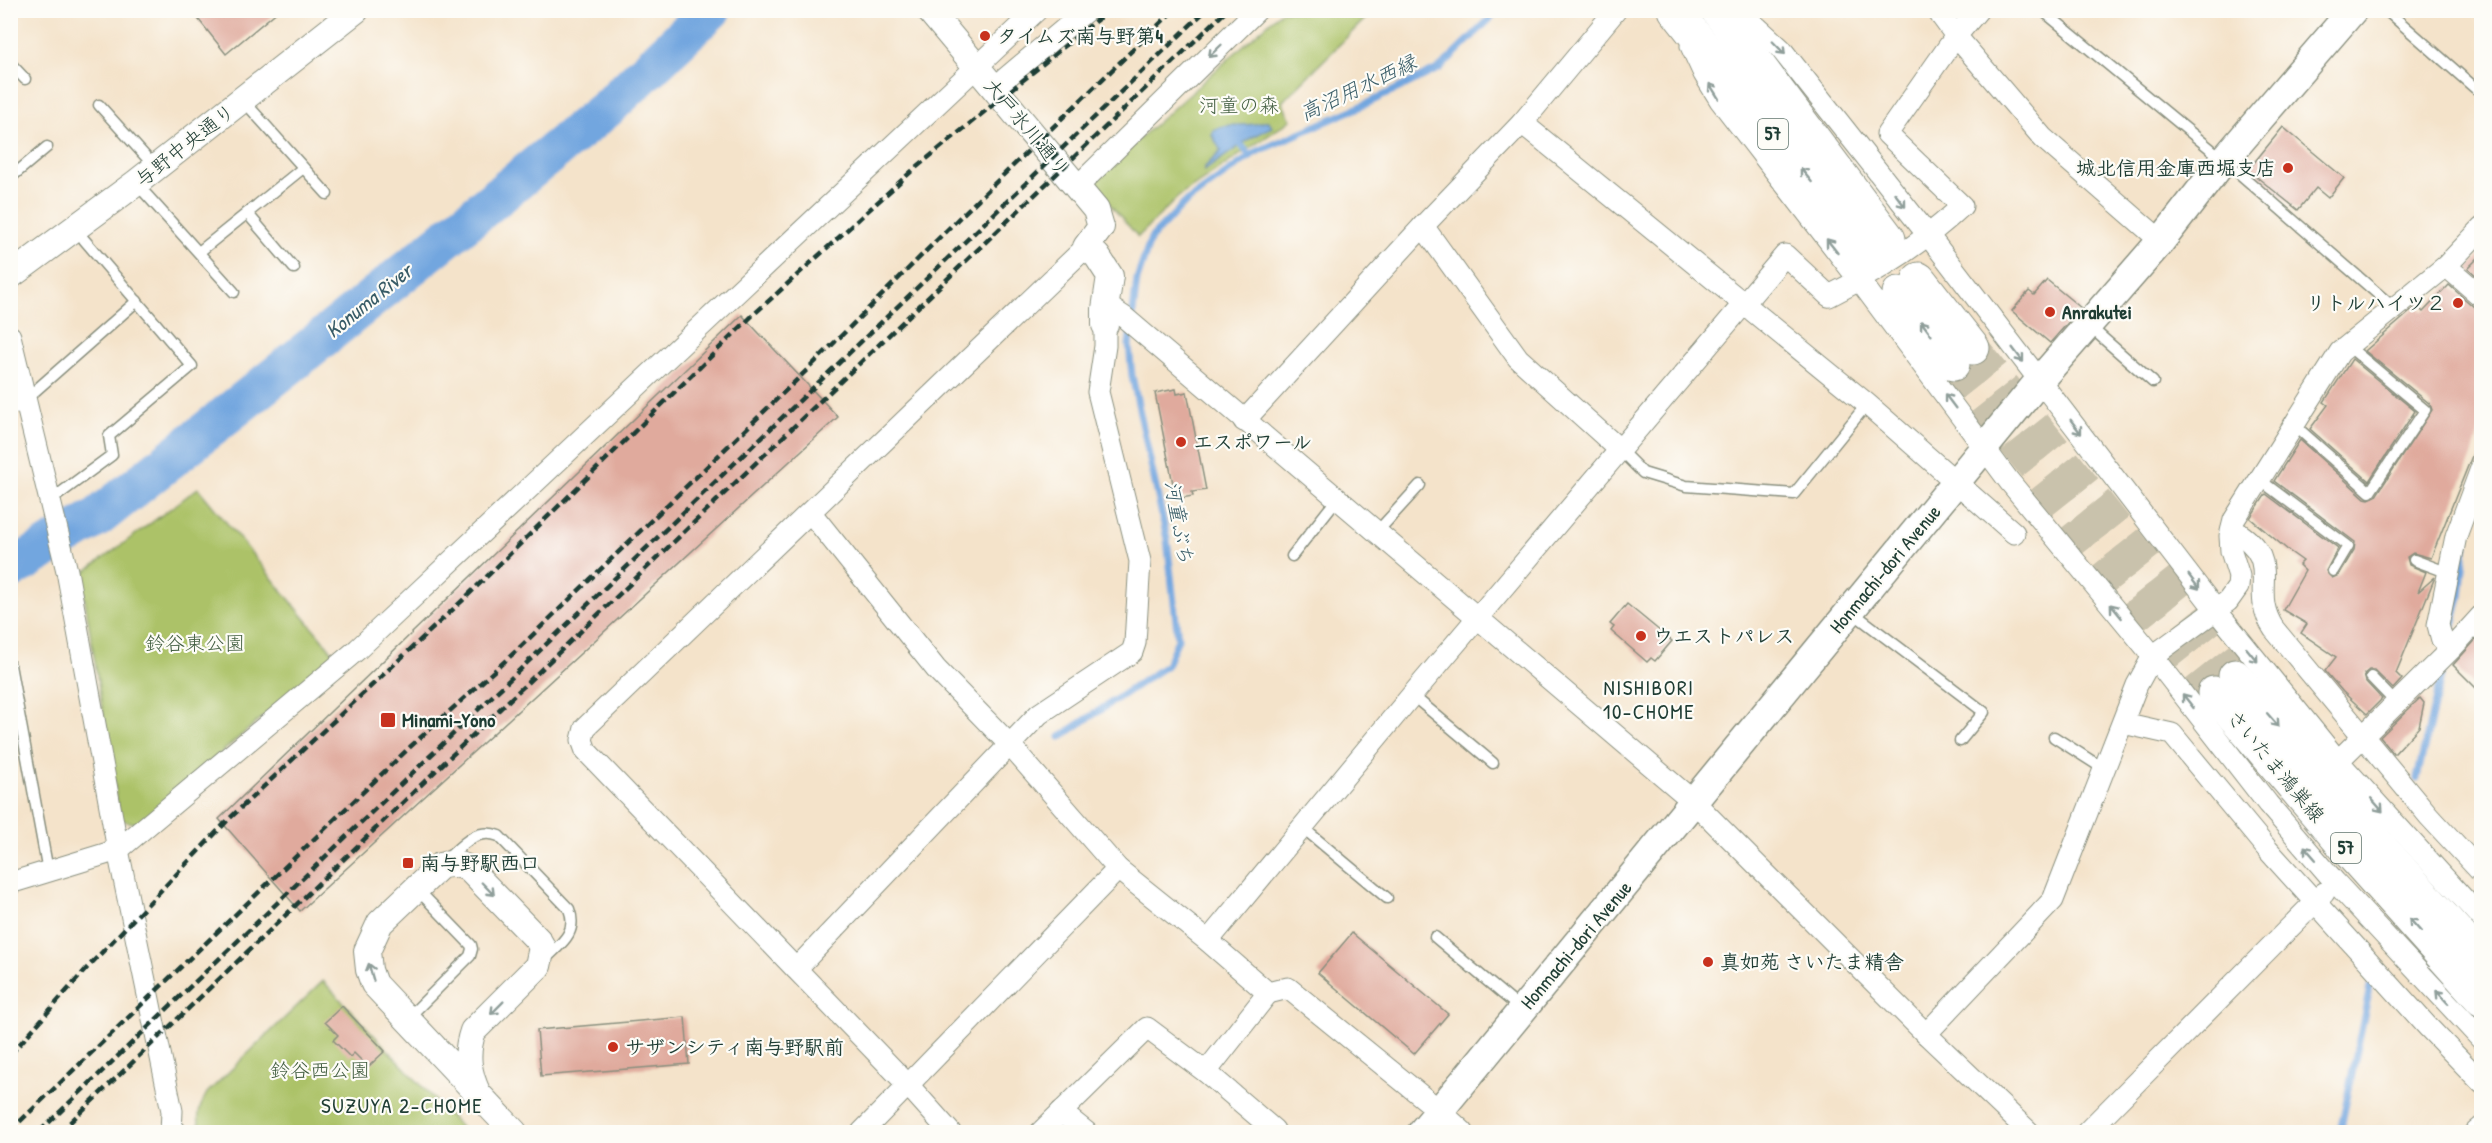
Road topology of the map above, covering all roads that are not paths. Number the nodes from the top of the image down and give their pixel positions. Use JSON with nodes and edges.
{"nodes":[{"id":1,"x":356,"y":10,"type":"edge"},
{"id":2,"x":929,"y":10,"type":"edge"},
{"id":3,"x":1037,"y":10,"type":"edge"},
{"id":4,"x":1087,"y":10,"type":"edge"},
{"id":5,"x":1257,"y":10,"type":"edge"},
{"id":6,"x":1616,"y":10,"type":"edge"},
{"id":7,"x":1716,"y":10,"type":"edge"},
{"id":8,"x":1734,"y":10,"type":"edge"},
{"id":9,"x":1937,"y":10,"type":"edge"},
{"id":10,"x":1978,"y":10,"type":"edge"},
{"id":11,"x":2042,"y":10,"type":"edge"},
{"id":12,"x":2353,"y":10,"type":"edge"},
{"id":13,"x":2386,"y":10,"type":"edge"},
{"id":14,"x":1676,"y":12,"type":"edge"},
{"id":15,"x":1956,"y":36,"type":"junction"},
{"id":16,"x":10,"y":63,"type":"edge"},
{"id":17,"x":977,"y":68,"type":"junction"},
{"id":18,"x":25,"y":79,"type":"dead end"},
{"id":19,"x":994,"y":88,"type":"junction"},
{"id":20,"x":2475,"y":88,"type":"dead end"},
{"id":21,"x":243,"y":100,"type":"junction"},
{"id":22,"x":99,"y":105,"type":"dead end"},
{"id":23,"x":1522,"y":123,"type":"junction"},
{"id":24,"x":47,"y":147,"type":"dead end"},
{"id":25,"x":2224,"y":160,"type":"junction"},
{"id":26,"x":303,"y":168,"type":"junction"},
{"id":27,"x":146,"y":176,"type":"junction"},
{"id":28,"x":10,"y":178,"type":"edge"},
{"id":29,"x":1077,"y":187,"type":"junction"},
{"id":30,"x":327,"y":194,"type":"dead end"},
{"id":31,"x":247,"y":213,"type":"junction"},
{"id":32,"x":1423,"y":226,"type":"junction"},
{"id":33,"x":75,"y":228,"type":"junction"},
{"id":34,"x":2481,"y":228,"type":"edge"},
{"id":35,"x":1928,"y":235,"type":"junction"},
{"id":36,"x":2161,"y":241,"type":"junction"},
{"id":37,"x":1086,"y":247,"type":"junction"},
{"id":38,"x":199,"y":252,"type":"junction"},
{"id":39,"x":1872,"y":258,"type":"junction"},
{"id":40,"x":2446,"y":266,"type":"junction"},
{"id":41,"x":294,"y":268,"type":"dead end"},
{"id":42,"x":10,"y":276,"type":"edge"},
{"id":43,"x":1909,"y":286,"type":"dead end"},
{"id":44,"x":234,"y":292,"type":"dead end"},
{"id":45,"x":2481,"y":297,"type":"edge"},
{"id":46,"x":137,"y":301,"type":"junction"},
{"id":47,"x":1742,"y":303,"type":"junction"},
{"id":48,"x":2394,"y":308,"type":"junction"},
{"id":49,"x":1112,"y":316,"type":"junction"},
{"id":50,"x":2088,"y":325,"type":"junction"},
{"id":51,"x":10,"y":336,"type":"edge"},
{"id":52,"x":2348,"y":346,"type":"junction"},
{"id":53,"x":1963,"y":356,"type":"tunnel mouth"},
{"id":54,"x":2039,"y":381,"type":"junction"},
{"id":55,"x":2153,"y":382,"type":"dead end"},
{"id":56,"x":22,"y":404,"type":"edge"},
{"id":57,"x":1867,"y":404,"type":"junction"},
{"id":58,"x":1244,"y":421,"type":"junction"},
{"id":59,"x":2294,"y":425,"type":"junction"},
{"id":60,"x":1619,"y":449,"type":"junction"},
{"id":61,"x":1984,"y":449,"type":"junction"},
{"id":62,"x":2481,"y":466,"type":"edge"},
{"id":63,"x":2260,"y":480,"type":"junction"},
{"id":64,"x":1957,"y":484,"type":"junction"},
{"id":65,"x":1420,"y":485,"type":"dead end"},
{"id":66,"x":1337,"y":499,"type":"junction"},
{"id":67,"x":52,"y":506,"type":"junction"},
{"id":68,"x":811,"y":513,"type":"junction"},
{"id":69,"x":2232,"y":529,"type":"junction"},
{"id":70,"x":1377,"y":532,"type":"junction"},
{"id":71,"x":2014,"y":533,"type":"dead end"},
{"id":72,"x":1292,"y":556,"type":"dead end"},
{"id":73,"x":2414,"y":560,"type":"dead end"},
{"id":74,"x":2333,"y":571,"type":"dead end"},
{"id":75,"x":2449,"y":573,"type":"junction"},
{"id":76,"x":2215,"y":609,"type":"junction"},
{"id":77,"x":1850,"y":610,"type":"junction"},
{"id":78,"x":2481,"y":615,"type":"edge"},
{"id":79,"x":1478,"y":617,"type":"junction"},
{"id":80,"x":2452,"y":648,"type":"junction"},
{"id":81,"x":2153,"y":656,"type":"junction"},
{"id":82,"x":10,"y":665,"type":"edge"},
{"id":83,"x":2371,"y":677,"type":"dead end"},
{"id":84,"x":1412,"y":695,"type":"junction"},
{"id":85,"x":2396,"y":703,"type":"junction"},
{"id":86,"x":2122,"y":723,"type":"junction"},
{"id":87,"x":2364,"y":736,"type":"junction"},
{"id":88,"x":2054,"y":737,"type":"dead end"},
{"id":89,"x":1960,"y":741,"type":"dead end"},
{"id":90,"x":1009,"y":744,"type":"junction"},
{"id":91,"x":2338,"y":761,"type":"junction"},
{"id":92,"x":1493,"y":763,"type":"dead end"},
{"id":93,"x":2104,"y":769,"type":"junction"},
{"id":94,"x":1694,"y":802,"type":"junction"},
{"id":95,"x":1302,"y":827,"type":"junction"},
{"id":96,"x":118,"y":850,"type":"junction"},
{"id":97,"x":440,"y":866,"type":"junction"},
{"id":98,"x":1118,"y":869,"type":"junction"},
{"id":99,"x":48,"y":871,"type":"junction"},
{"id":100,"x":2481,"y":873,"type":"edge"},
{"id":101,"x":2335,"y":882,"type":"junction"},
{"id":102,"x":10,"y":883,"type":"edge"},
{"id":103,"x":416,"y":888,"type":"junction"},
{"id":104,"x":1387,"y":898,"type":"dead end"},
{"id":105,"x":2315,"y":902,"type":"junction"},
{"id":106,"x":2481,"y":919,"type":"edge"},
{"id":107,"x":1435,"y":937,"type":"dead end"},
{"id":108,"x":1208,"y":941,"type":"junction"},
{"id":109,"x":2481,"y":960,"type":"edge"},
{"id":110,"x":538,"y":966,"type":"junction"},
{"id":111,"x":796,"y":969,"type":"junction"},
{"id":112,"x":1268,"y":993,"type":"junction"},
{"id":113,"x":2481,"y":1000,"type":"edge"},
{"id":114,"x":397,"y":1009,"type":"junction"},
{"id":115,"x":1522,"y":1010,"type":"junction"},
{"id":116,"x":473,"y":1031,"type":"junction"},
{"id":117,"x":1926,"y":1034,"type":"junction"},
{"id":118,"x":422,"y":1037,"type":"junction"},
{"id":119,"x":2481,"y":1040,"type":"edge"},
{"id":120,"x":1206,"y":1071,"type":"junction"},
{"id":121,"x":2481,"y":1083,"type":"edge"},
{"id":122,"x":908,"y":1085,"type":"junction"},
{"id":123,"x":478,"y":1094,"type":"junction"},
{"id":124,"x":1440,"y":1111,"type":"junction"},
{"id":125,"x":1061,"y":1112,"type":"junction"},
{"id":126,"x":2481,"y":1127,"type":"edge"},
{"id":127,"x":172,"y":1132,"type":"edge"},
{"id":128,"x":514,"y":1132,"type":"edge"},
{"id":129,"x":862,"y":1132,"type":"edge"},
{"id":130,"x":950,"y":1132,"type":"edge"},
{"id":131,"x":1041,"y":1132,"type":"edge"},
{"id":132,"x":1086,"y":1132,"type":"edge"},
{"id":133,"x":1272,"y":1132,"type":"edge"},
{"id":134,"x":1422,"y":1132,"type":"edge"},
{"id":135,"x":1463,"y":1132,"type":"edge"},
{"id":136,"x":2029,"y":1132,"type":"edge"},
{"id":137,"x":2087,"y":1132,"type":"edge"},
{"id":138,"x":2476,"y":1132,"type":"edge"}],
"edges":[{"from":1,"to":21,"type":"street","name":"与野中央通り"},
{"from":2,"to":17,"type":"street","name":"大戸氷川通り"},
{"from":3,"to":17,"type":"street"},
{"from":4,"to":19,"type":"street"},
{"from":5,"to":29,"type":"street","one_way":true},
{"from":6,"to":23,"type":"street"},
{"from":7,"to":39,"type":"main road","number":"57"},
{"from":8,"to":35,"type":"street","one_way":true},
{"from":9,"to":15,"type":"street"},
{"from":10,"to":15,"type":"street"},
{"from":11,"to":25,"type":"lane"},
{"from":12,"to":25,"type":"main road","name":"Honmachi-dori Avenue"},
{"from":13,"to":20,"type":"lane"},
{"from":39,"to":14,"type":"main road","number":"57","one_way":true},
{"from":15,"to":35,"type":"street"},
{"from":15,"to":36,"type":"street"},
{"from":16,"to":18,"type":"lane"},
{"from":17,"to":19,"type":"street","name":"大戸氷川通り"},
{"from":17,"to":96,"type":"street"},
{"from":19,"to":29,"type":"street","name":"大戸氷川通り"},
{"from":21,"to":26,"type":"lane"},
{"from":21,"to":27,"type":"street","name":"与野中央通り"},
{"from":22,"to":27,"type":"lane"},
{"from":23,"to":32,"type":"street"},
{"from":23,"to":47,"type":"street"},
{"from":24,"to":28,"type":"lane"},
{"from":25,"to":36,"type":"main road","name":"Honmachi-dori Avenue"},
{"from":25,"to":48,"type":"lane"},
{"from":26,"to":30,"type":"lane"},
{"from":26,"to":31,"type":"lane"},
{"from":27,"to":33,"type":"street","name":"与野中央通り"},
{"from":27,"to":38,"type":"lane"},
{"from":29,"to":37,"type":"street","name":"大戸氷川通り"},
{"from":31,"to":38,"type":"lane"},
{"from":31,"to":41,"type":"lane"},
{"from":32,"to":58,"type":"street"},
{"from":32,"to":60,"type":"street"},
{"from":33,"to":42,"type":"street","name":"与野中央通り"},
{"from":33,"to":46,"type":"lane"},
{"from":34,"to":40,"type":"street"},
{"from":35,"to":39,"type":"street"},
{"from":35,"to":54,"type":"street","one_way":true},
{"from":36,"to":50,"type":"main road","name":"Honmachi-dori Avenue"},
{"from":37,"to":49,"type":"street"},
{"from":37,"to":68,"type":"street"},
{"from":38,"to":44,"type":"lane"},
{"from":39,"to":47,"type":"street"},
{"from":61,"to":39,"type":"street","one_way":true},
{"from":40,"to":45,"type":"street"},
{"from":40,"to":48,"type":"street"},
{"from":43,"to":53,"type":"main road"},
{"from":46,"to":56,"type":"lane"},
{"from":46,"to":67,"type":"lane"},
{"from":47,"to":57,"type":"street"},
{"from":47,"to":60,"type":"street"},
{"from":48,"to":52,"type":"street"},
{"from":49,"to":58,"type":"street"},
{"from":49,"to":90,"type":"street"},
{"from":50,"to":54,"type":"main road","name":"Honmachi-dori Avenue"},
{"from":50,"to":55,"type":"lane"},
{"from":51,"to":56,"type":"street"},
{"from":52,"to":59,"type":"street"},
{"from":52,"to":59,"type":"lane"},
{"from":54,"to":61,"type":"main road","name":"Honmachi-dori Avenue"},
{"from":54,"to":76,"type":"street","one_way":true},
{"from":56,"to":67,"type":"street"},
{"from":57,"to":60,"type":"lane"},
{"from":57,"to":64,"type":"street"},
{"from":58,"to":66,"type":"street"},
{"from":59,"to":63,"type":"street"},
{"from":60,"to":79,"type":"street"},
{"from":61,"to":64,"type":"main road","name":"Honmachi-dori Avenue"},
{"from":81,"to":61,"type":"street","one_way":true},
{"from":62,"to":75,"type":"street"},
{"from":63,"to":69,"type":"street"},
{"from":63,"to":74,"type":"lane"},
{"from":64,"to":71,"type":"street"},
{"from":64,"to":77,"type":"main road","name":"Honmachi-dori Avenue"},
{"from":65,"to":70,"type":"lane"},
{"from":66,"to":70,"type":"street"},
{"from":66,"to":72,"type":"lane"},
{"from":67,"to":96,"type":"street"},
{"from":68,"to":90,"type":"street"},
{"from":68,"to":111,"type":"street"},
{"from":69,"to":76,"type":"street"},
{"from":69,"to":87,"type":"street"},
{"from":70,"to":79,"type":"street"},
{"from":73,"to":75,"type":"lane"},
{"from":75,"to":80,"type":"street"},
{"from":76,"to":81,"type":"street"},
{"from":76,"to":91,"type":"street","one_way":true},
{"from":77,"to":89,"type":"lane"},
{"from":77,"to":94,"type":"main road","name":"Honmachi-dori Avenue"},
{"from":78,"to":80,"type":"street"},
{"from":79,"to":84,"type":"street"},
{"from":79,"to":94,"type":"street"},
{"from":80,"to":85,"type":"street"},
{"from":81,"to":86,"type":"street"},
{"from":101,"to":81,"type":"street","one_way":true},
{"from":82,"to":99,"type":"lane"},
{"from":83,"to":85,"type":"lane"},
{"from":84,"to":92,"type":"lane"},
{"from":84,"to":95,"type":"street"},
{"from":85,"to":87,"type":"street"},
{"from":86,"to":93,"type":"street"},
{"from":86,"to":105,"type":"street"},
{"from":87,"to":91,"type":"street"},
{"from":87,"to":100,"type":"street"},
{"from":88,"to":93,"type":"lane"},
{"from":90,"to":98,"type":"street"},
{"from":90,"to":111,"type":"street"},
{"from":91,"to":106,"type":"street","one_way":true},
{"from":93,"to":117,"type":"street"},
{"from":94,"to":115,"type":"main road","name":"Honmachi-dori Avenue"},
{"from":94,"to":117,"type":"street"},
{"from":95,"to":104,"type":"lane"},
{"from":95,"to":108,"type":"street"},
{"from":96,"to":99,"type":"street"},
{"from":96,"to":127,"type":"street"},
{"from":97,"to":103,"type":"street"},
{"from":97,"to":110,"type":"street","one_way":true},
{"from":97,"to":110,"type":"lane"},
{"from":98,"to":108,"type":"street"},
{"from":98,"to":122,"type":"street"},
{"from":99,"to":102,"type":"street"},
{"from":101,"to":105,"type":"street"},
{"from":119,"to":101,"type":"street","one_way":true},
{"from":114,"to":103,"type":"street","one_way":true},
{"from":103,"to":114,"type":"lane"},
{"from":105,"to":121,"type":"street"},
{"from":105,"to":137,"type":"street"},
{"from":107,"to":115,"type":"lane"},
{"from":108,"to":112,"type":"street"},
{"from":113,"to":109,"type":"main road","name":"さいたま鴻巣線","number":"57","one_way":true},
{"from":110,"to":116,"type":"street","one_way":true},
{"from":111,"to":122,"type":"street"},
{"from":112,"to":120,"type":"street"},
{"from":112,"to":124,"type":"street"},
{"from":114,"to":118,"type":"street"},
{"from":115,"to":124,"type":"main road","name":"Honmachi-dori Avenue"},
{"from":116,"to":118,"type":"street"},
{"from":116,"to":123,"type":"street"},
{"from":117,"to":136,"type":"street"},
{"from":118,"to":123,"type":"street"},
{"from":120,"to":125,"type":"street"},
{"from":120,"to":133,"type":"street"},
{"from":122,"to":129,"type":"street"},
{"from":122,"to":130,"type":"street"},
{"from":123,"to":128,"type":"street"},
{"from":124,"to":134,"type":"main road","name":"Honmachi-dori Avenue"},
{"from":124,"to":135,"type":"street"},
{"from":125,"to":131,"type":"street"},
{"from":125,"to":132,"type":"street"},
{"from":126,"to":138,"type":"street"}]}
